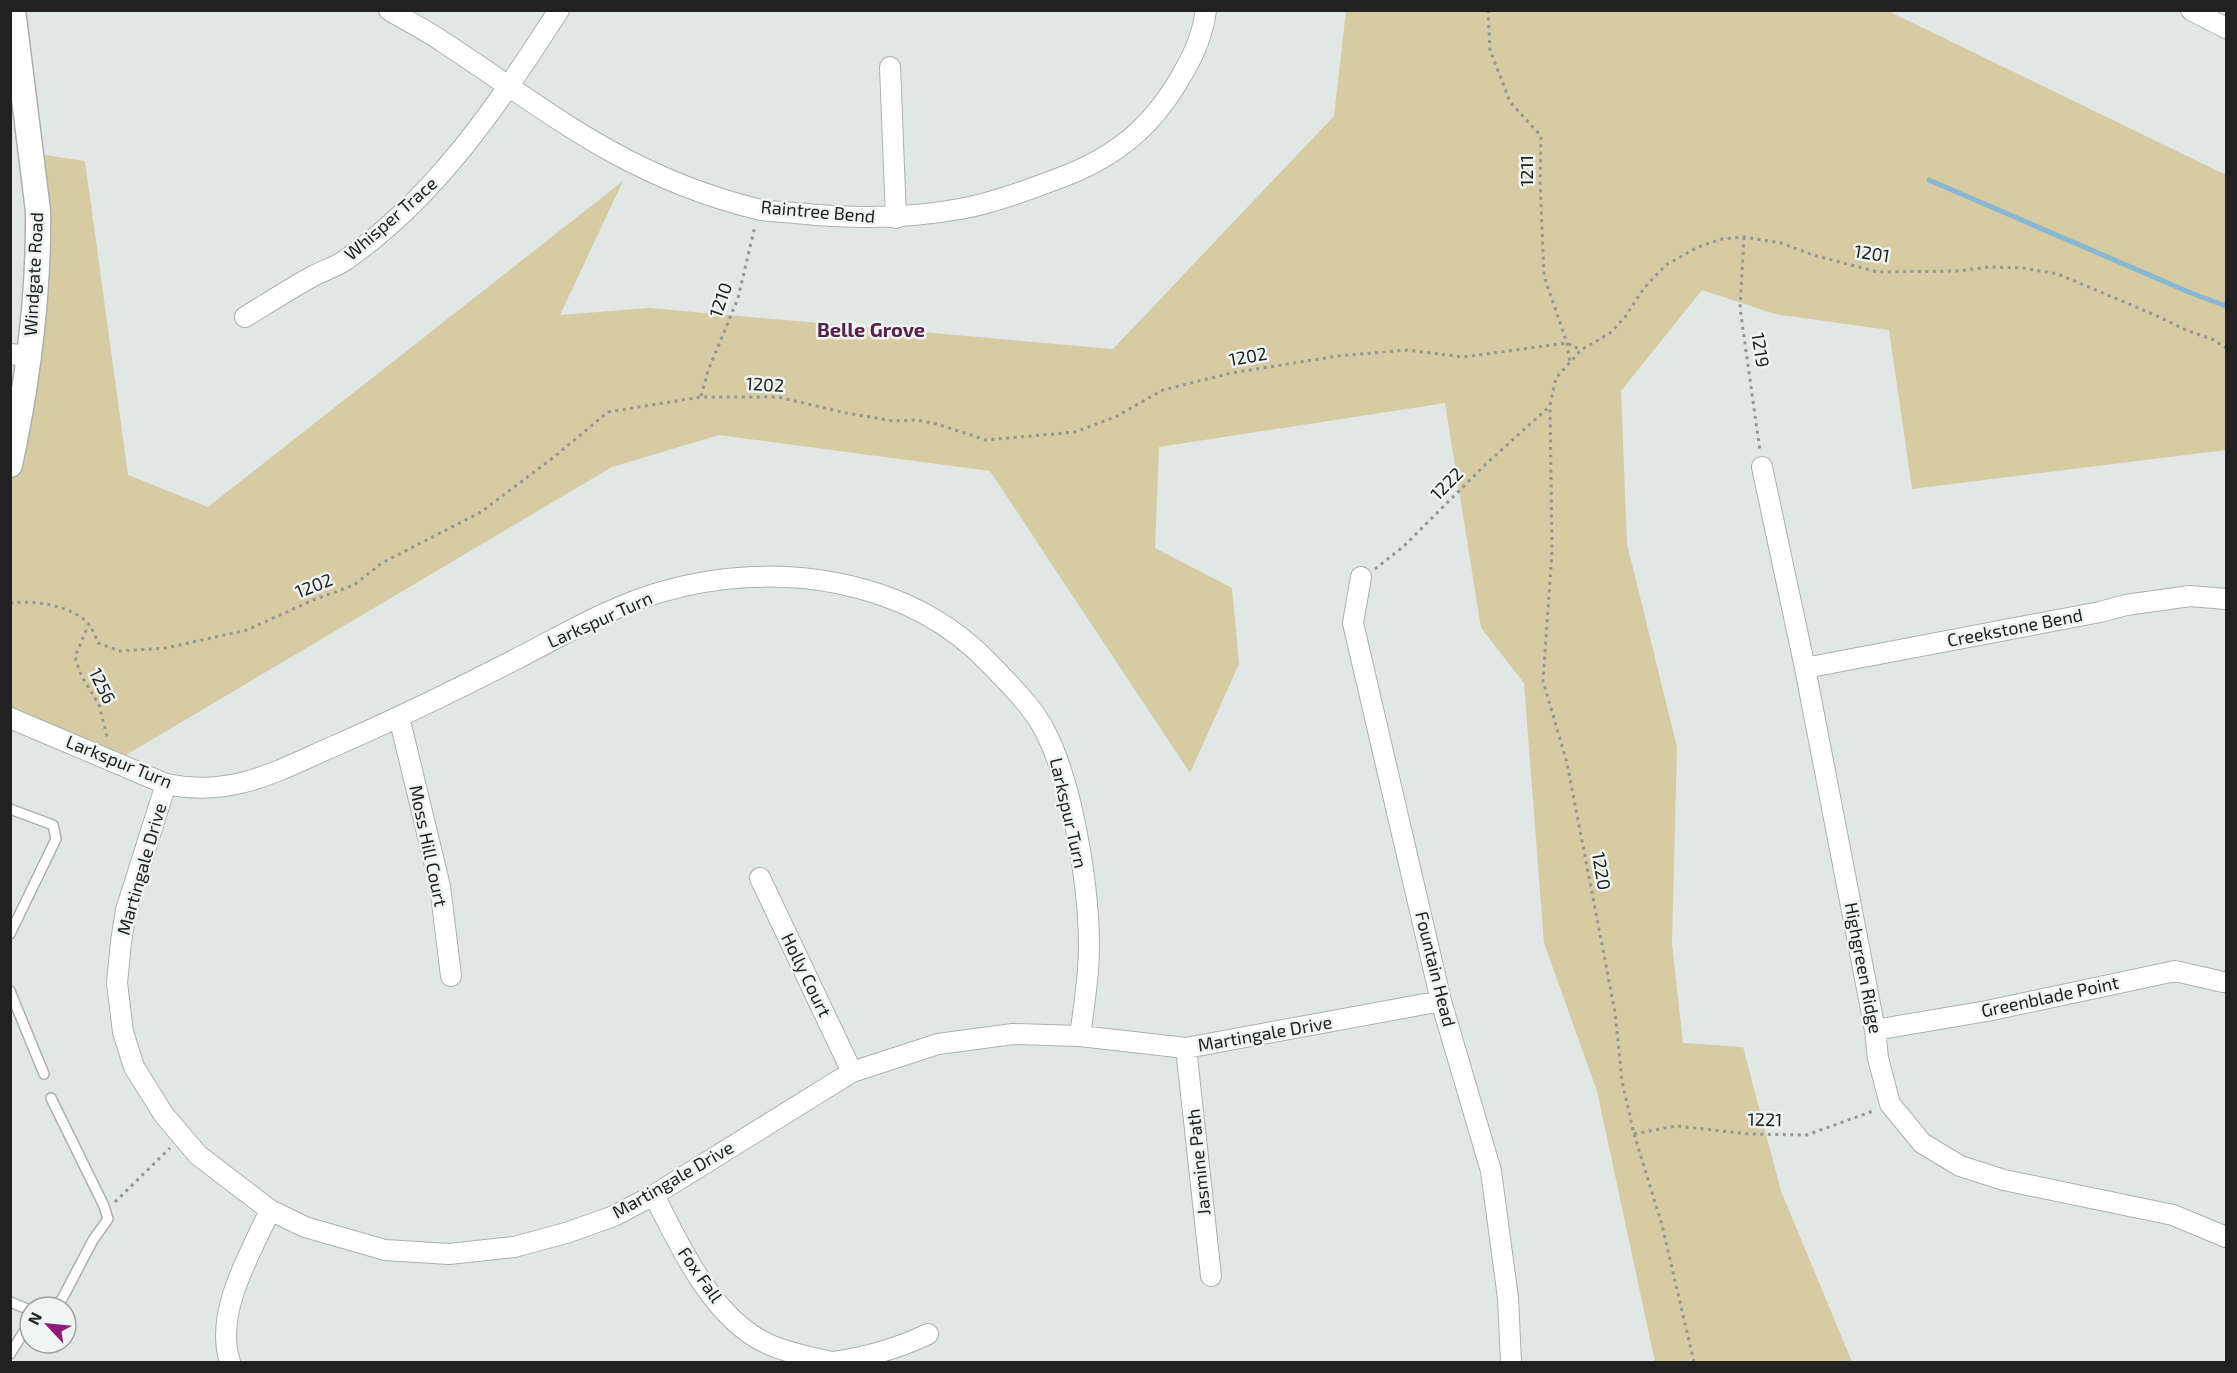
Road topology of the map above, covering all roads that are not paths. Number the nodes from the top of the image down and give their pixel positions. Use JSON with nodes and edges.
{"nodes":[{"id":1,"x":13,"y":10,"type":"edge"},
{"id":2,"x":389,"y":10,"type":"edge"},
{"id":3,"x":559,"y":10,"type":"edge"},
{"id":4,"x":1206,"y":10,"type":"edge"},
{"id":5,"x":2191,"y":10,"type":"edge"},
{"id":6,"x":2226,"y":28,"type":"edge"},
{"id":7,"x":890,"y":68,"type":"dead end"},
{"id":8,"x":509,"y":88,"type":"junction"},
{"id":9,"x":896,"y":218,"type":"junction"},
{"id":10,"x":245,"y":317,"type":"dead end"},
{"id":11,"x":20,"y":355,"type":"edge"},
{"id":12,"x":10,"y":465,"type":"edge"},
{"id":13,"x":1762,"y":467,"type":"road end"},
{"id":14,"x":1361,"y":577,"type":"road end"},
{"id":15,"x":2226,"y":599,"type":"edge"},
{"id":16,"x":1805,"y":668,"type":"junction"},
{"id":17,"x":399,"y":717,"type":"junction"},
{"id":18,"x":10,"y":718,"type":"edge"},
{"id":19,"x":166,"y":784,"type":"junction"},
{"id":20,"x":10,"y":808,"type":"edge"},
{"id":21,"x":760,"y":878,"type":"dead end"},
{"id":22,"x":10,"y":934,"type":"edge"},
{"id":23,"x":451,"y":976,"type":"dead end"},
{"id":24,"x":2223,"y":982,"type":"dead end"},
{"id":25,"x":10,"y":991,"type":"edge"},
{"id":26,"x":1441,"y":1001,"type":"junction"},
{"id":27,"x":1875,"y":1030,"type":"junction"},
{"id":28,"x":1080,"y":1036,"type":"junction"},
{"id":29,"x":1186,"y":1048,"type":"junction"},
{"id":30,"x":852,"y":1072,"type":"junction"},
{"id":31,"x":44,"y":1074,"type":"dead end"},
{"id":32,"x":51,"y":1098,"type":"dead end"},
{"id":33,"x":654,"y":1196,"type":"junction"},
{"id":34,"x":270,"y":1210,"type":"junction"},
{"id":35,"x":2226,"y":1237,"type":"edge"},
{"id":36,"x":1211,"y":1276,"type":"dead end"},
{"id":37,"x":65,"y":1295,"type":"edge"},
{"id":38,"x":928,"y":1334,"type":"dead end"},
{"id":39,"x":18,"y":1341,"type":"edge"},
{"id":40,"x":10,"y":1354,"type":"edge"},
{"id":41,"x":230,"y":1362,"type":"edge"},
{"id":42,"x":832,"y":1362,"type":"edge"},
{"id":43,"x":1511,"y":1362,"type":"edge"}],
"edges":[{"from":1,"to":11,"type":"street","name":"Windgate Road"},
{"from":2,"to":8,"type":"street","name":"Raintree Bend"},
{"from":3,"to":8,"type":"street","name":"Whisper Trace"},
{"from":4,"to":9,"type":"street","name":"Raintree Bend"},
{"from":5,"to":6,"type":"street"},
{"from":7,"to":9,"type":"street"},
{"from":8,"to":9,"type":"street","name":"Raintree Bend"},
{"from":8,"to":10,"type":"street","name":"Whisper Trace"},
{"from":11,"to":12,"type":"street","name":"Windgate Road"},
{"from":13,"to":16,"type":"street","name":"Highgreen Ridge"},
{"from":14,"to":26,"type":"street","name":"Fountain Head"},
{"from":15,"to":16,"type":"street","name":"Creekstone Bend"},
{"from":16,"to":27,"type":"street","name":"Highgreen Ridge"},
{"from":17,"to":19,"type":"street","name":"Larkspur Turn"},
{"from":17,"to":23,"type":"street","name":"Moss Hill Court"},
{"from":17,"to":28,"type":"street","name":"Larkspur Turn"},
{"from":18,"to":19,"type":"street","name":"Larkspur Turn"},
{"from":19,"to":34,"type":"street","name":"Martingale Drive"},
{"from":20,"to":22,"type":"lane"},
{"from":21,"to":30,"type":"street","name":"Holly Court"},
{"from":24,"to":27,"type":"street","name":"Greenblade Point"},
{"from":25,"to":31,"type":"lane"},
{"from":26,"to":29,"type":"street","name":"Martingale Drive"},
{"from":26,"to":43,"type":"street","name":"Fountain Head"},
{"from":27,"to":35,"type":"street","name":"Highgreen Ridge"},
{"from":28,"to":29,"type":"street","name":"Martingale Drive"},
{"from":28,"to":30,"type":"street","name":"Martingale Drive"},
{"from":29,"to":36,"type":"street","name":"Jasmine Path"},
{"from":30,"to":33,"type":"street","name":"Martingale Drive"},
{"from":32,"to":37,"type":"lane"},
{"from":33,"to":34,"type":"street","name":"Martingale Drive"},
{"from":33,"to":42,"type":"street","name":"Fox Fall"},
{"from":34,"to":41,"type":"street"},
{"from":38,"to":42,"type":"street","name":"Fox Fall"},
{"from":39,"to":40,"type":"lane"}]}
